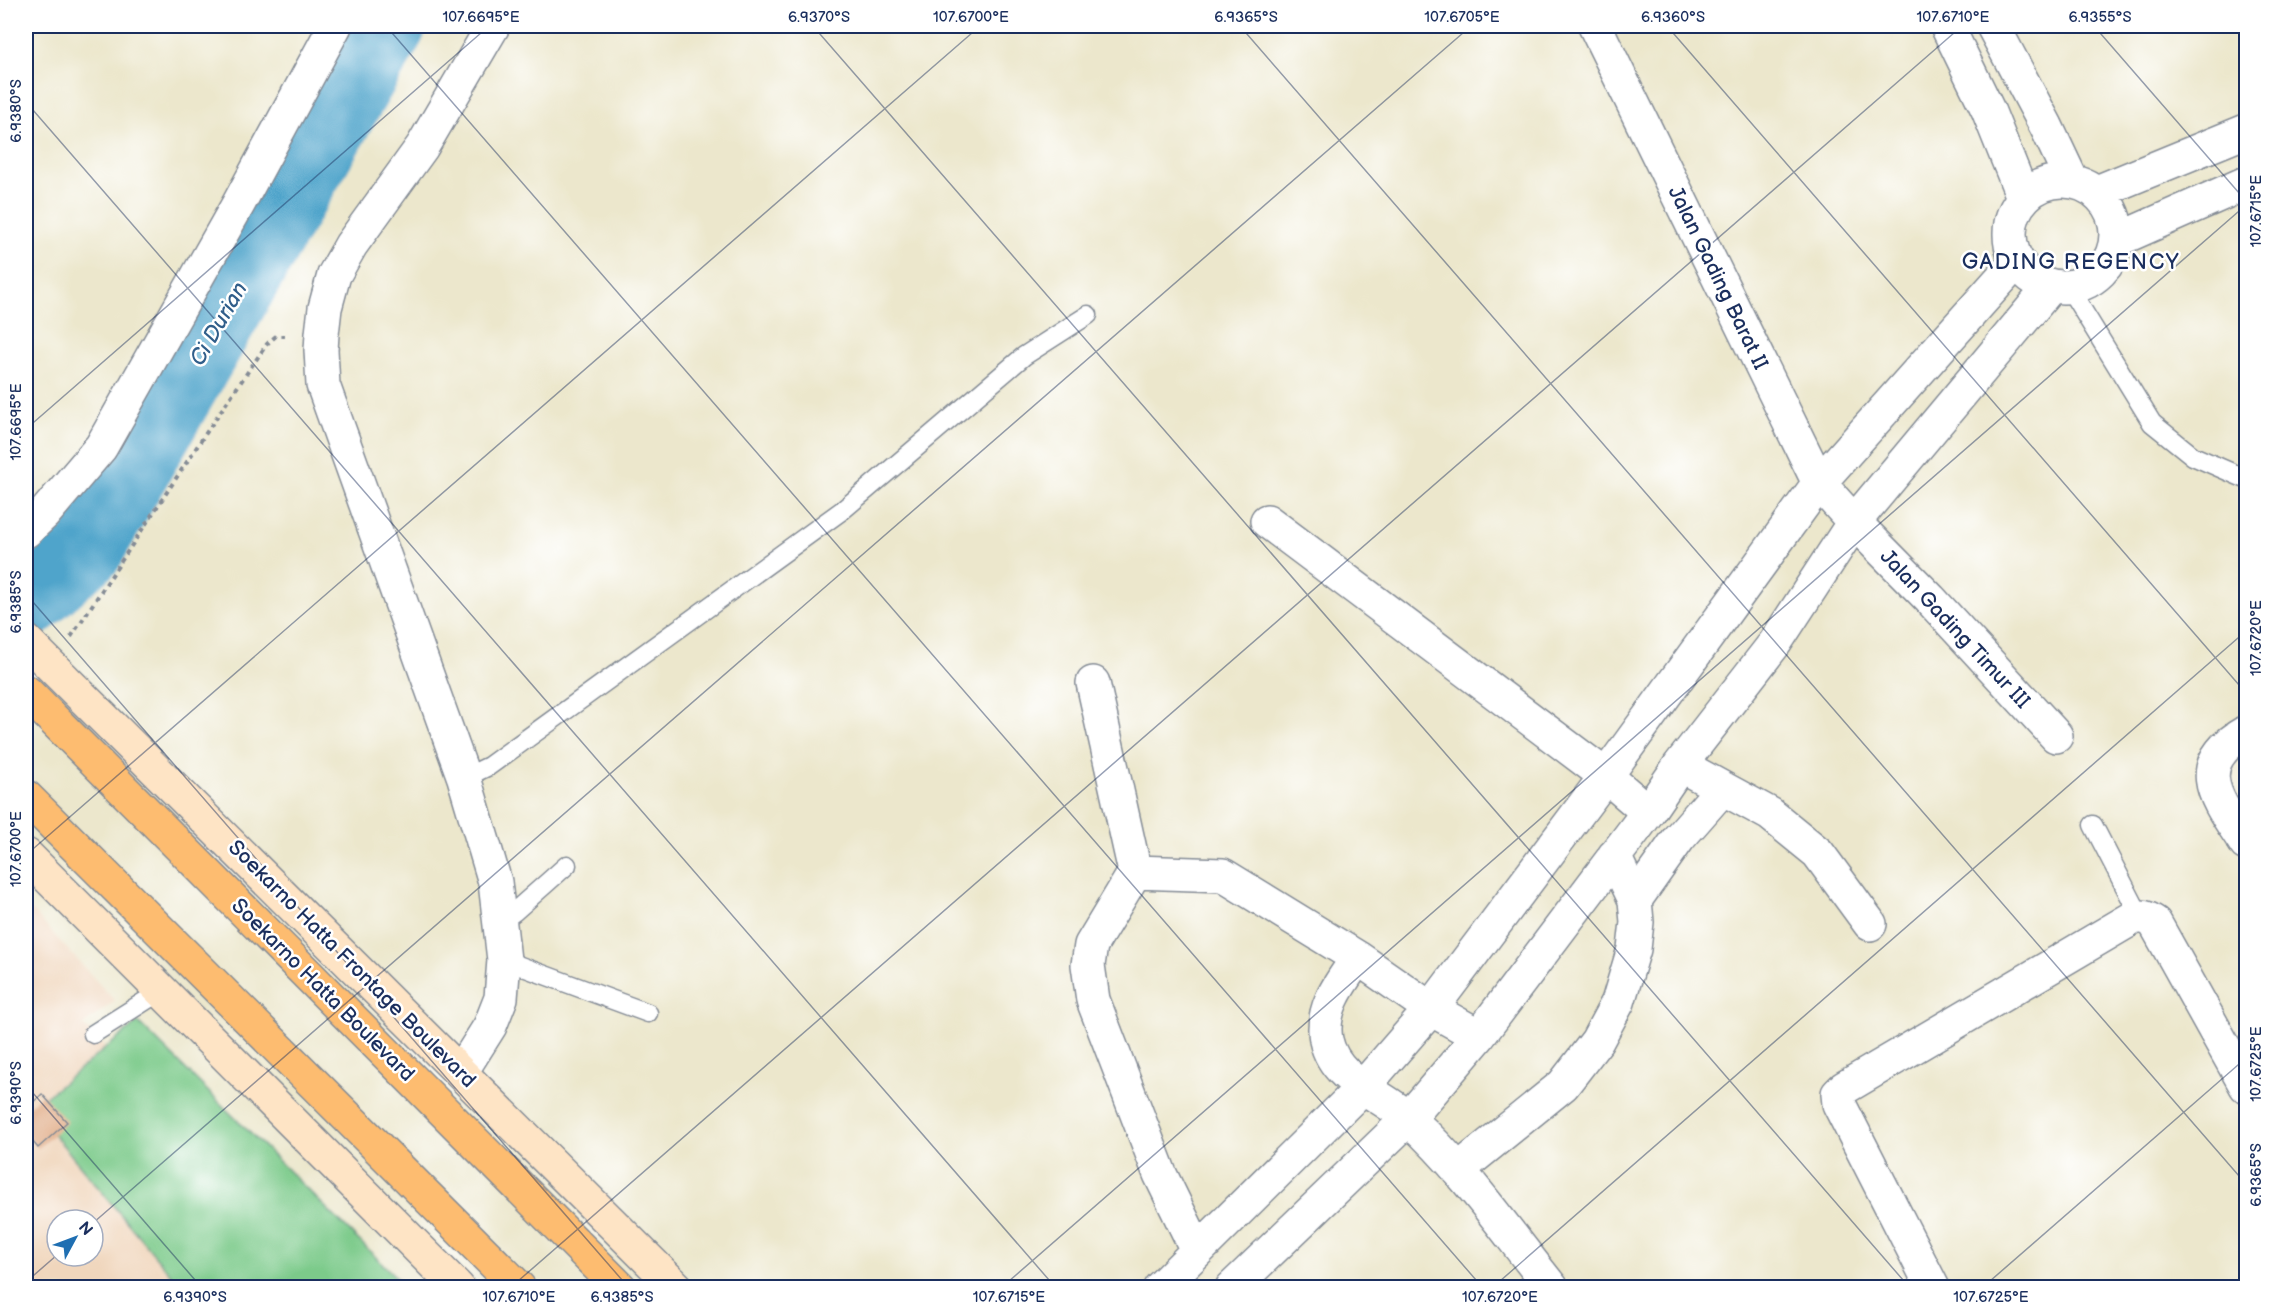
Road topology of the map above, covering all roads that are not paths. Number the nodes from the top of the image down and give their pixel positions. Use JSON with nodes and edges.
{"nodes":[{"id":1,"x":335,"y":26,"type":"edge"},
{"id":2,"x":494,"y":26,"type":"edge"},
{"id":3,"x":1595,"y":26,"type":"edge"},
{"id":4,"x":1947,"y":26,"type":"edge"},
{"id":5,"x":1993,"y":26,"type":"edge"},
{"id":6,"x":2247,"y":131,"type":"edge"},
{"id":7,"x":2247,"y":183,"type":"edge"},
{"id":8,"x":2084,"y":187,"type":"junction"},
{"id":9,"x":2023,"y":197,"type":"junction"},
{"id":10,"x":2117,"y":240,"type":"junction"},
{"id":11,"x":2017,"y":261,"type":"junction"},
{"id":12,"x":2060,"y":287,"type":"junction"},
{"id":13,"x":1088,"y":315,"type":"dead end"},
{"id":14,"x":2247,"y":479,"type":"edge"},
{"id":15,"x":1819,"y":483,"type":"junction"},
{"id":16,"x":1267,"y":521,"type":"dead end"},
{"id":17,"x":1854,"y":522,"type":"junction"},
{"id":18,"x":26,"y":531,"type":"edge"},
{"id":19,"x":26,"y":641,"type":"edge"},
{"id":20,"x":1093,"y":683,"type":"dead end"},
{"id":21,"x":29,"y":695,"type":"edge"},
{"id":22,"x":2247,"y":732,"type":"edge"},
{"id":23,"x":2056,"y":736,"type":"dead end"},
{"id":24,"x":1680,"y":765,"type":"junction"},
{"id":25,"x":1606,"y":776,"type":"junction"},
{"id":26,"x":465,"y":778,"type":"junction"},
{"id":27,"x":1722,"y":789,"type":"junction"},
{"id":28,"x":26,"y":796,"type":"edge"},
{"id":29,"x":1648,"y":812,"type":"junction"},
{"id":30,"x":2093,"y":825,"type":"dead end"},
{"id":31,"x":2247,"y":844,"type":"edge"},
{"id":32,"x":26,"y":855,"type":"edge"},
{"id":33,"x":1614,"y":856,"type":"junction"},
{"id":34,"x":567,"y":865,"type":"dead end"},
{"id":35,"x":1135,"y":872,"type":"junction"},
{"id":36,"x":1635,"y":900,"type":"junction"},
{"id":37,"x":2140,"y":916,"type":"junction"},
{"id":38,"x":500,"y":922,"type":"junction"},
{"id":39,"x":1870,"y":924,"type":"dead end"},
{"id":40,"x":1358,"y":958,"type":"junction"},
{"id":41,"x":504,"y":960,"type":"junction"},
{"id":42,"x":160,"y":991,"type":"junction"},
{"id":43,"x":1431,"y":1010,"type":"junction"},
{"id":44,"x":648,"y":1012,"type":"dead end"},
{"id":45,"x":93,"y":1034,"type":"dead end"},
{"id":46,"x":1479,"y":1036,"type":"junction"},
{"id":47,"x":461,"y":1072,"type":"junction"},
{"id":48,"x":1364,"y":1086,"type":"junction"},
{"id":49,"x":2247,"y":1086,"type":"edge"},
{"id":50,"x":1409,"y":1119,"type":"junction"},
{"id":51,"x":1458,"y":1170,"type":"junction"},
{"id":52,"x":1197,"y":1250,"type":"junction"},
{"id":53,"x":1926,"y":1285,"type":"edge"},
{"id":54,"x":458,"y":1287,"type":"edge"},
{"id":55,"x":519,"y":1287,"type":"edge"},
{"id":56,"x":620,"y":1287,"type":"edge"},
{"id":57,"x":677,"y":1287,"type":"edge"},
{"id":58,"x":1160,"y":1287,"type":"edge"},
{"id":59,"x":1232,"y":1287,"type":"edge"},
{"id":60,"x":1551,"y":1287,"type":"edge"}],
"edges":[{"from":1,"to":18,"type":"street"},
{"from":2,"to":26,"type":"street"},
{"from":3,"to":15,"type":"street","name":"Jalan Gading Barat II"},
{"from":4,"to":9,"type":"street"},
{"from":5,"to":8,"type":"street"},
{"from":6,"to":8,"type":"street"},
{"from":7,"to":10,"type":"street"},
{"from":8,"to":9,"type":"street"},
{"from":8,"to":10,"type":"street"},
{"from":9,"to":11,"type":"street"},
{"from":10,"to":12,"type":"street"},
{"from":11,"to":12,"type":"street"},
{"from":11,"to":15,"type":"street"},
{"from":12,"to":14,"type":"lane"},
{"from":12,"to":17,"type":"street"},
{"from":13,"to":26,"type":"lane"},
{"from":15,"to":17,"type":"street","name":"Jalan Gading Barat II"},
{"from":15,"to":25,"type":"street"},
{"from":16,"to":25,"type":"street"},
{"from":17,"to":23,"type":"street","name":"Jalan Gading Timur III"},
{"from":17,"to":24,"type":"street"},
{"from":19,"to":47,"type":"main road","name":"Soekarno Hatta Frontage Boulevard"},
{"from":20,"to":35,"type":"street"},
{"from":21,"to":56,"type":"highway","name":"Soekarno Hatta Boulevard"},
{"from":22,"to":31,"type":"street"},
{"from":24,"to":27,"type":"street"},
{"from":24,"to":29,"type":"street"},
{"from":25,"to":29,"type":"street"},
{"from":25,"to":43,"type":"street"},
{"from":26,"to":38,"type":"street"},
{"from":27,"to":36,"type":"street"},
{"from":27,"to":39,"type":"street"},
{"from":28,"to":55,"type":"highway"},
{"from":29,"to":33,"type":"street"},
{"from":30,"to":37,"type":"lane"},
{"from":32,"to":42,"type":"main road"},
{"from":33,"to":36,"type":"street"},
{"from":33,"to":46,"type":"street"},
{"from":34,"to":38,"type":"lane"},
{"from":35,"to":40,"type":"street"},
{"from":35,"to":52,"type":"street"},
{"from":36,"to":51,"type":"street"},
{"from":37,"to":49,"type":"street"},
{"from":37,"to":53,"type":"street"},
{"from":38,"to":41,"type":"street"},
{"from":40,"to":43,"type":"street"},
{"from":40,"to":48,"type":"street"},
{"from":41,"to":44,"type":"lane"},
{"from":41,"to":47,"type":"street"},
{"from":42,"to":45,"type":"lane"},
{"from":42,"to":54,"type":"main road"},
{"from":43,"to":46,"type":"street"},
{"from":43,"to":48,"type":"street"},
{"from":46,"to":50,"type":"street"},
{"from":47,"to":57,"type":"main road","name":"Soekarno Hatta Frontage Boulevard"},
{"from":48,"to":50,"type":"street"},
{"from":48,"to":52,"type":"street"},
{"from":50,"to":51,"type":"street"},
{"from":50,"to":59,"type":"street"},
{"from":51,"to":60,"type":"street"},
{"from":52,"to":58,"type":"street"}]}
